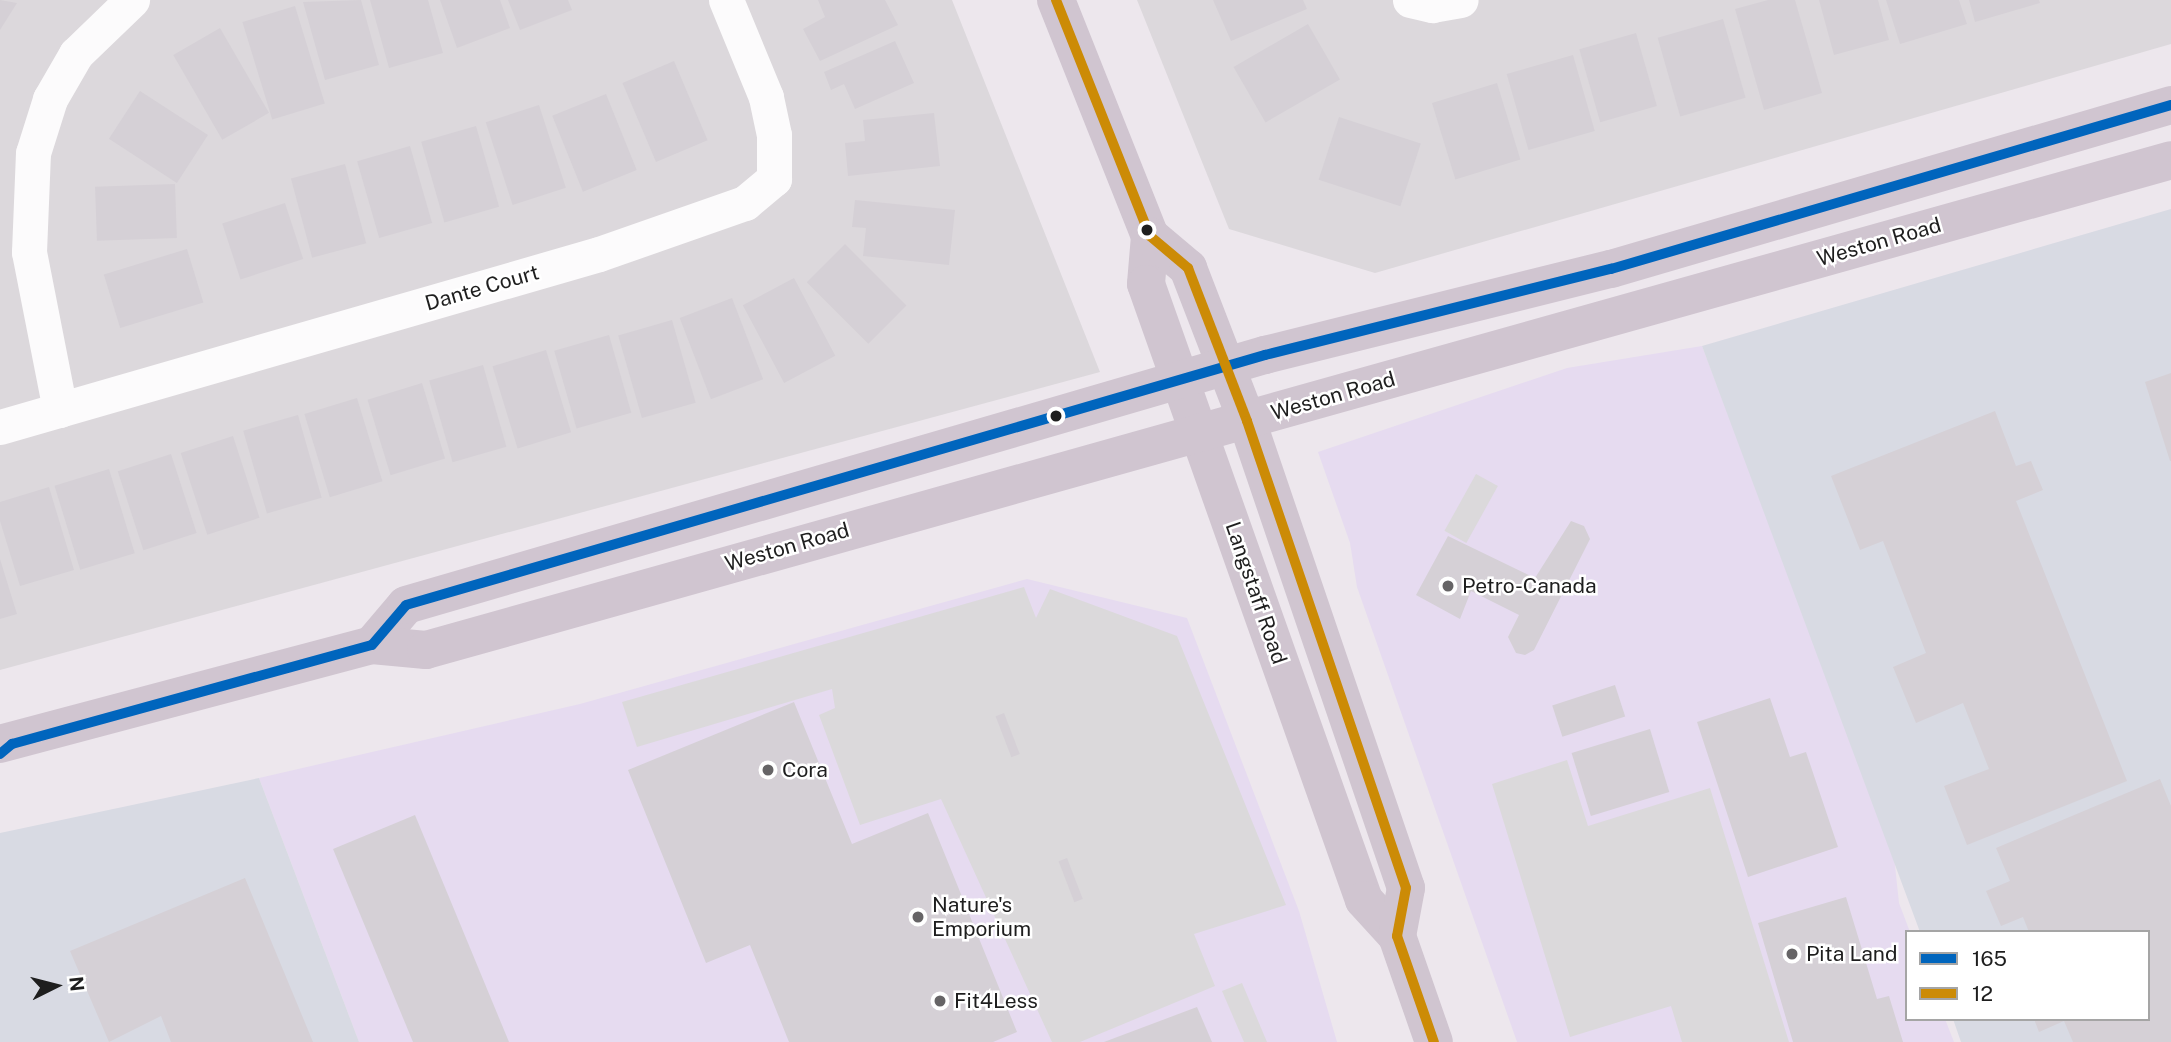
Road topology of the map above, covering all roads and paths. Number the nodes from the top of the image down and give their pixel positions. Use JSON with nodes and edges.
{"nodes":[{"id":1,"x":132,"y":0,"type":"edge"},
{"id":2,"x":726,"y":0,"type":"edge"},
{"id":3,"x":1056,"y":0,"type":"edge"},
{"id":4,"x":1410,"y":0,"type":"edge"},
{"id":5,"x":1461,"y":0,"type":"edge"},
{"id":6,"x":2171,"y":105,"type":"edge"},
{"id":7,"x":2171,"y":160,"type":"edge"},
{"id":8,"x":1150,"y":236,"type":"junction"},
{"id":9,"x":1226,"y":367,"type":"junction"},
{"id":10,"x":1180,"y":380,"type":"junction"},
{"id":11,"x":60,"y":410,"type":"junction"},
{"id":12,"x":1247,"y":421,"type":"junction"},
{"id":13,"x":0,"y":427,"type":"edge"},
{"id":14,"x":1200,"y":435,"type":"junction"},
{"id":15,"x":372,"y":645,"type":"junction"},
{"id":16,"x":4,"y":747,"type":"edge"},
{"id":17,"x":1397,"y":936,"type":"junction"},
{"id":18,"x":1434,"y":1042,"type":"edge"}],
"edges":[{"from":1,"to":11,"type":"street"},
{"from":2,"to":11,"type":"street","name":"Dante Court"},
{"from":3,"to":8,"type":"main road","name":"Langstaff Road"},
{"from":4,"to":5,"type":"street"},
{"from":6,"to":9,"type":"main road"},
{"from":7,"to":12,"type":"main road","name":"Weston Road"},
{"from":8,"to":9,"type":"main road","name":"Langstaff Road"},
{"from":8,"to":10,"type":"main road","name":"Langstaff Road"},
{"from":9,"to":10,"type":"main road"},
{"from":9,"to":12,"type":"main road","name":"Langstaff Road"},
{"from":10,"to":14,"type":"main road","name":"Langstaff Road"},
{"from":10,"to":15,"type":"main road"},
{"from":11,"to":13,"type":"street","name":"Dante Court"},
{"from":12,"to":14,"type":"main road","name":"Weston Road"},
{"from":12,"to":17,"type":"main road","name":"Langstaff Road"},
{"from":14,"to":15,"type":"main road","name":"Weston Road"},
{"from":14,"to":17,"type":"main road","name":"Langstaff Road"},
{"from":15,"to":16,"type":"main road","name":"Weston Road"},
{"from":17,"to":18,"type":"main road","name":"Langstaff Road"}]}
